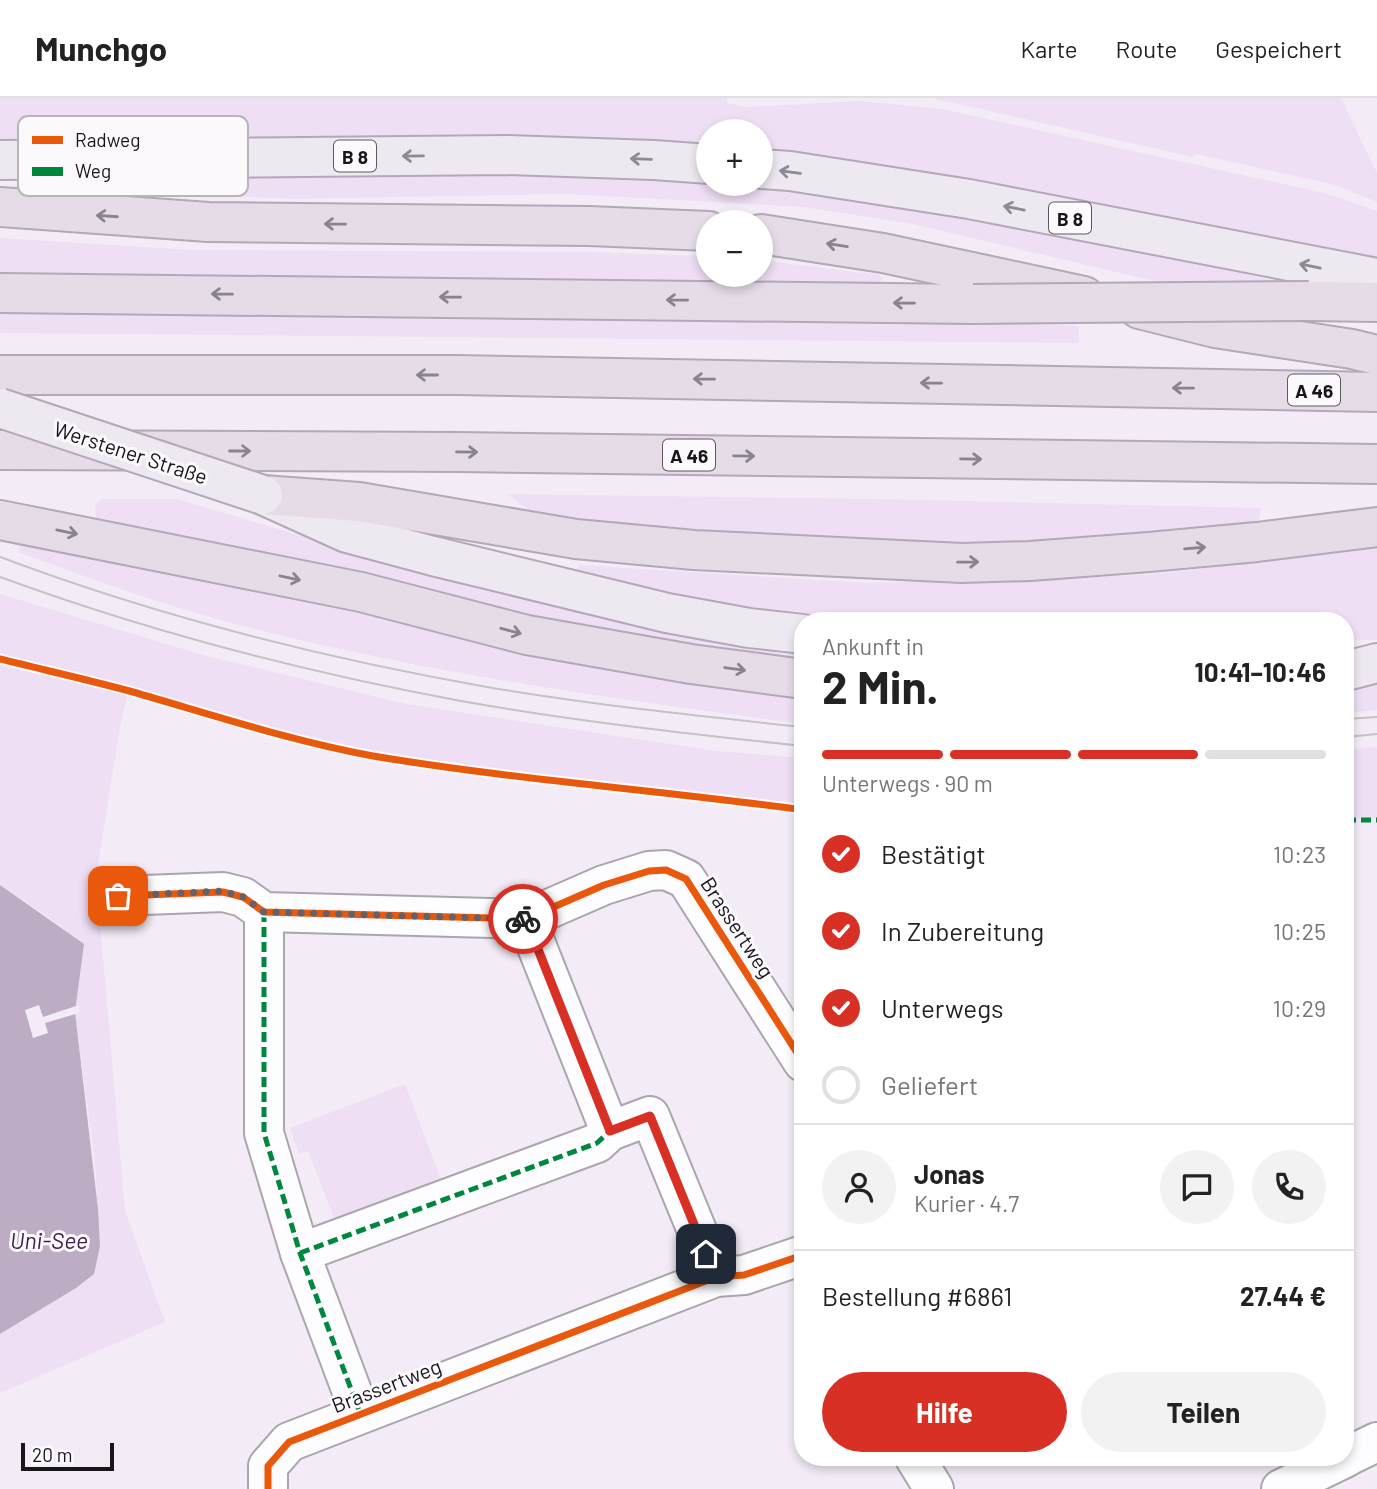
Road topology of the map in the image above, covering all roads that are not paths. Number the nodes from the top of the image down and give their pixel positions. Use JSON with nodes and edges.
{"nodes":[{"id":1,"x":248,"y":158,"type":"edge"},
{"id":2,"x":0,"y":160,"type":"edge"},
{"id":3,"x":18,"y":160,"type":"edge"},
{"id":4,"x":696,"y":163,"type":"edge"},
{"id":5,"x":773,"y":170,"type":"edge"},
{"id":6,"x":0,"y":207,"type":"edge"},
{"id":7,"x":696,"y":230,"type":"edge"},
{"id":8,"x":773,"y":236,"type":"edge"},
{"id":9,"x":1377,"y":278,"type":"edge"},
{"id":10,"x":0,"y":293,"type":"edge"},
{"id":11,"x":1377,"y":302,"type":"edge"},
{"id":12,"x":1377,"y":355,"type":"edge"},
{"id":13,"x":0,"y":375,"type":"edge"},
{"id":14,"x":1377,"y":391,"type":"edge"},
{"id":15,"x":0,"y":408,"type":"edge"},
{"id":16,"x":0,"y":450,"type":"edge"},
{"id":17,"x":1377,"y":464,"type":"edge"},
{"id":18,"x":263,"y":495,"type":"junction"},
{"id":19,"x":0,"y":520,"type":"edge"},
{"id":20,"x":1377,"y":527,"type":"edge"},
{"id":21,"x":794,"y":633,"type":"edge"},
{"id":22,"x":1354,"y":646,"type":"edge"},
{"id":23,"x":1377,"y":650,"type":"edge"},
{"id":24,"x":1377,"y":663,"type":"edge"},
{"id":25,"x":1354,"y":669,"type":"edge"},
{"id":26,"x":794,"y":677,"type":"edge"},
{"id":27,"x":118,"y":896,"type":"dead end"},
{"id":28,"x":264,"y":912,"type":"junction"},
{"id":29,"x":526,"y":919,"type":"junction"},
{"id":30,"x":794,"y":1048,"type":"edge"},
{"id":31,"x":610,"y":1131,"type":"junction"},
{"id":32,"x":300,"y":1253,"type":"junction"},
{"id":33,"x":794,"y":1262,"type":"edge"},
{"id":34,"x":716,"y":1277,"type":"junction"},
{"id":35,"x":360,"y":1413,"type":"junction"},
{"id":36,"x":1377,"y":1442,"type":"edge"},
{"id":37,"x":1354,"y":1453,"type":"edge"},
{"id":38,"x":920,"y":1466,"type":"edge"},
{"id":39,"x":1327,"y":1466,"type":"edge"},
{"id":40,"x":268,"y":1477,"type":"edge"},
{"id":41,"x":934,"y":1489,"type":"edge"},
{"id":42,"x":1281,"y":1489,"type":"edge"}],
"edges":[{"from":4,"to":1,"type":"main road","number":"B 8","one_way":true},
{"from":3,"to":2,"type":"main road","number":"B 8","one_way":true},
{"from":9,"to":5,"type":"main road","number":"B 8","one_way":true},
{"from":7,"to":6,"type":"highway","one_way":true},
{"from":12,"to":8,"type":"highway","one_way":true},
{"from":11,"to":10,"type":"highway","one_way":true,"bridge":true},
{"from":14,"to":13,"type":"highway","number":"A 46","one_way":true},
{"from":15,"to":18,"type":"main road","name":"Werstener Straße","bridge":true},
{"from":16,"to":17,"type":"highway","number":"A 46","one_way":true},
{"from":18,"to":20,"type":"highway","one_way":true},
{"from":18,"to":21,"type":"main road","name":"Werstener Straße"},
{"from":19,"to":26,"type":"highway","one_way":true},
{"from":22,"to":23,"type":"main road"},
{"from":24,"to":25,"type":"main road"},
{"from":27,"to":28,"type":"street","name":"Brassertweg"},
{"from":28,"to":29,"type":"street","name":"Brassertweg"},
{"from":28,"to":32,"type":"street","name":"Brassertweg"},
{"from":29,"to":30,"type":"street","name":"Brassertweg"},
{"from":29,"to":31,"type":"street"},
{"from":31,"to":32,"type":"street"},
{"from":31,"to":34,"type":"street"},
{"from":32,"to":35,"type":"street","name":"Brassertweg"},
{"from":33,"to":34,"type":"street","name":"Brassertweg"},
{"from":34,"to":35,"type":"street","name":"Brassertweg"},
{"from":35,"to":40,"type":"street","name":"Brassertweg"},
{"from":36,"to":37,"type":"street"},
{"from":38,"to":41,"type":"street"},
{"from":39,"to":42,"type":"street"}]}
